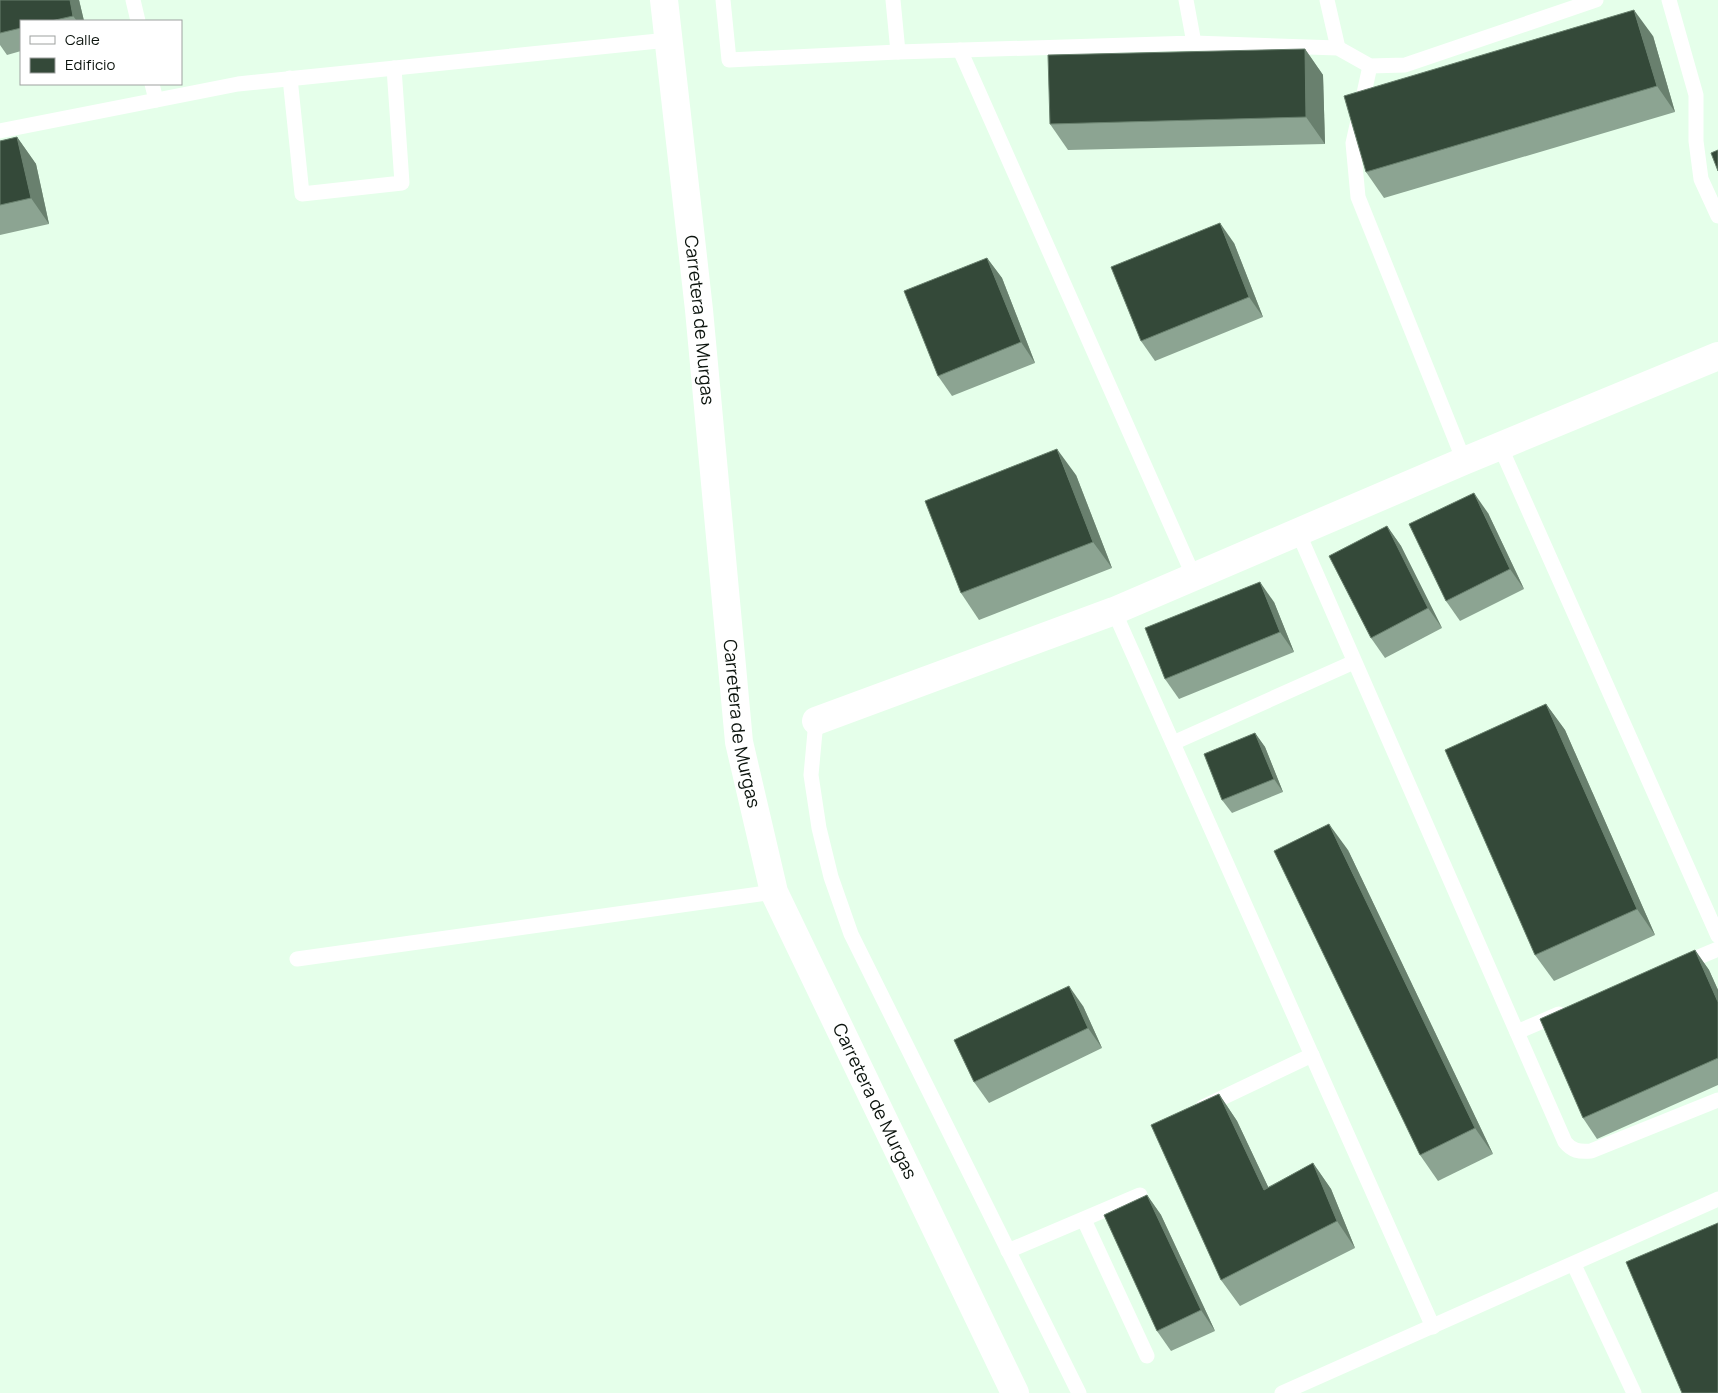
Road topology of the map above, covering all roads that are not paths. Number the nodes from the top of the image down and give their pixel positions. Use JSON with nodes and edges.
{"nodes":[{"id":1,"x":133,"y":0,"type":"edge"},
{"id":2,"x":664,"y":0,"type":"edge"},
{"id":3,"x":723,"y":0,"type":"edge"},
{"id":4,"x":892,"y":0,"type":"edge"},
{"id":5,"x":1186,"y":0,"type":"edge"},
{"id":6,"x":1326,"y":0,"type":"edge"},
{"id":7,"x":1596,"y":0,"type":"edge"},
{"id":8,"x":1669,"y":0,"type":"edge"},
{"id":9,"x":138,"y":20,"type":"edge"},
{"id":10,"x":668,"y":40,"type":"junction"},
{"id":11,"x":1194,"y":43,"type":"junction"},
{"id":12,"x":1338,"y":48,"type":"junction"},
{"id":13,"x":960,"y":50,"type":"junction"},
{"id":14,"x":898,"y":52,"type":"junction"},
{"id":15,"x":1370,"y":66,"type":"junction"},
{"id":16,"x":394,"y":68,"type":"junction"},
{"id":17,"x":290,"y":78,"type":"junction"},
{"id":18,"x":152,"y":85,"type":"edge"},
{"id":19,"x":156,"y":100,"type":"junction"},
{"id":20,"x":0,"y":131,"type":"edge"},
{"id":21,"x":1718,"y":216,"type":"edge"},
{"id":22,"x":1718,"y":356,"type":"edge"},
{"id":23,"x":1500,"y":446,"type":"junction"},
{"id":24,"x":1464,"y":461,"type":"junction"},
{"id":25,"x":1298,"y":532,"type":"junction"},
{"id":26,"x":1194,"y":577,"type":"junction"},
{"id":27,"x":1114,"y":611,"type":"junction"},
{"id":28,"x":1354,"y":662,"type":"junction"},
{"id":29,"x":816,"y":721,"type":"joint"},
{"id":30,"x":1173,"y":743,"type":"junction"},
{"id":31,"x":774,"y":892,"type":"junction"},
{"id":32,"x":1718,"y":936,"type":"edge"},
{"id":33,"x":1718,"y":949,"type":"edge"},
{"id":34,"x":297,"y":960,"type":"dead end"},
{"id":35,"x":1672,"y":968,"type":"edge"},
{"id":36,"x":1572,"y":1009,"type":"edge"},
{"id":37,"x":1517,"y":1032,"type":"junction"},
{"id":38,"x":1312,"y":1055,"type":"junction"},
{"id":39,"x":1718,"y":1100,"type":"edge"},
{"id":40,"x":1190,"y":1114,"type":"edge"},
{"id":41,"x":1140,"y":1195,"type":"dead end"},
{"id":42,"x":1718,"y":1199,"type":"edge"},
{"id":43,"x":1084,"y":1220,"type":"junction"},
{"id":44,"x":1008,"y":1251,"type":"junction"},
{"id":45,"x":1574,"y":1265,"type":"junction"},
{"id":46,"x":1433,"y":1327,"type":"junction"},
{"id":47,"x":1147,"y":1356,"type":"dead end"},
{"id":48,"x":1015,"y":1393,"type":"edge"},
{"id":49,"x":1079,"y":1393,"type":"edge"},
{"id":50,"x":1282,"y":1393,"type":"edge"},
{"id":51,"x":1634,"y":1393,"type":"edge"}],
"edges":[{"from":1,"to":9,"type":"lane"},
{"from":2,"to":10,"type":"street","name":"Carretera de Murgas"},
{"from":3,"to":14,"type":"lane"},
{"from":4,"to":14,"type":"lane"},
{"from":5,"to":11,"type":"lane"},
{"from":6,"to":12,"type":"lane"},
{"from":7,"to":15,"type":"lane"},
{"from":8,"to":21,"type":"lane"},
{"from":10,"to":16,"type":"lane"},
{"from":10,"to":31,"type":"street","name":"Carretera de Murgas"},
{"from":11,"to":12,"type":"lane"},
{"from":11,"to":13,"type":"lane"},
{"from":12,"to":15,"type":"lane"},
{"from":13,"to":14,"type":"lane"},
{"from":13,"to":26,"type":"lane"},
{"from":15,"to":24,"type":"lane"},
{"from":16,"to":17,"type":"lane"},
{"from":16,"to":17,"type":"lane"},
{"from":17,"to":19,"type":"lane"},
{"from":18,"to":19,"type":"lane"},
{"from":19,"to":20,"type":"lane"},
{"from":22,"to":23,"type":"street"},
{"from":23,"to":24,"type":"street"},
{"from":23,"to":32,"type":"lane"},
{"from":24,"to":25,"type":"street"},
{"from":25,"to":26,"type":"street"},
{"from":25,"to":28,"type":"lane"},
{"from":26,"to":27,"type":"street"},
{"from":27,"to":29,"type":"street"},
{"from":27,"to":30,"type":"lane"},
{"from":28,"to":30,"type":"lane"},
{"from":28,"to":37,"type":"lane"},
{"from":29,"to":44,"type":"lane"},
{"from":30,"to":38,"type":"lane"},
{"from":31,"to":34,"type":"lane"},
{"from":31,"to":48,"type":"street","name":"Carretera de Murgas"},
{"from":33,"to":35,"type":"lane"},
{"from":36,"to":37,"type":"lane"},
{"from":37,"to":39,"type":"lane"},
{"from":38,"to":40,"type":"lane"},
{"from":38,"to":46,"type":"lane"},
{"from":41,"to":43,"type":"lane"},
{"from":42,"to":45,"type":"lane"},
{"from":43,"to":44,"type":"lane"},
{"from":43,"to":47,"type":"lane"},
{"from":44,"to":49,"type":"lane"},
{"from":45,"to":46,"type":"lane"},
{"from":45,"to":51,"type":"lane"},
{"from":46,"to":50,"type":"lane"}]}
